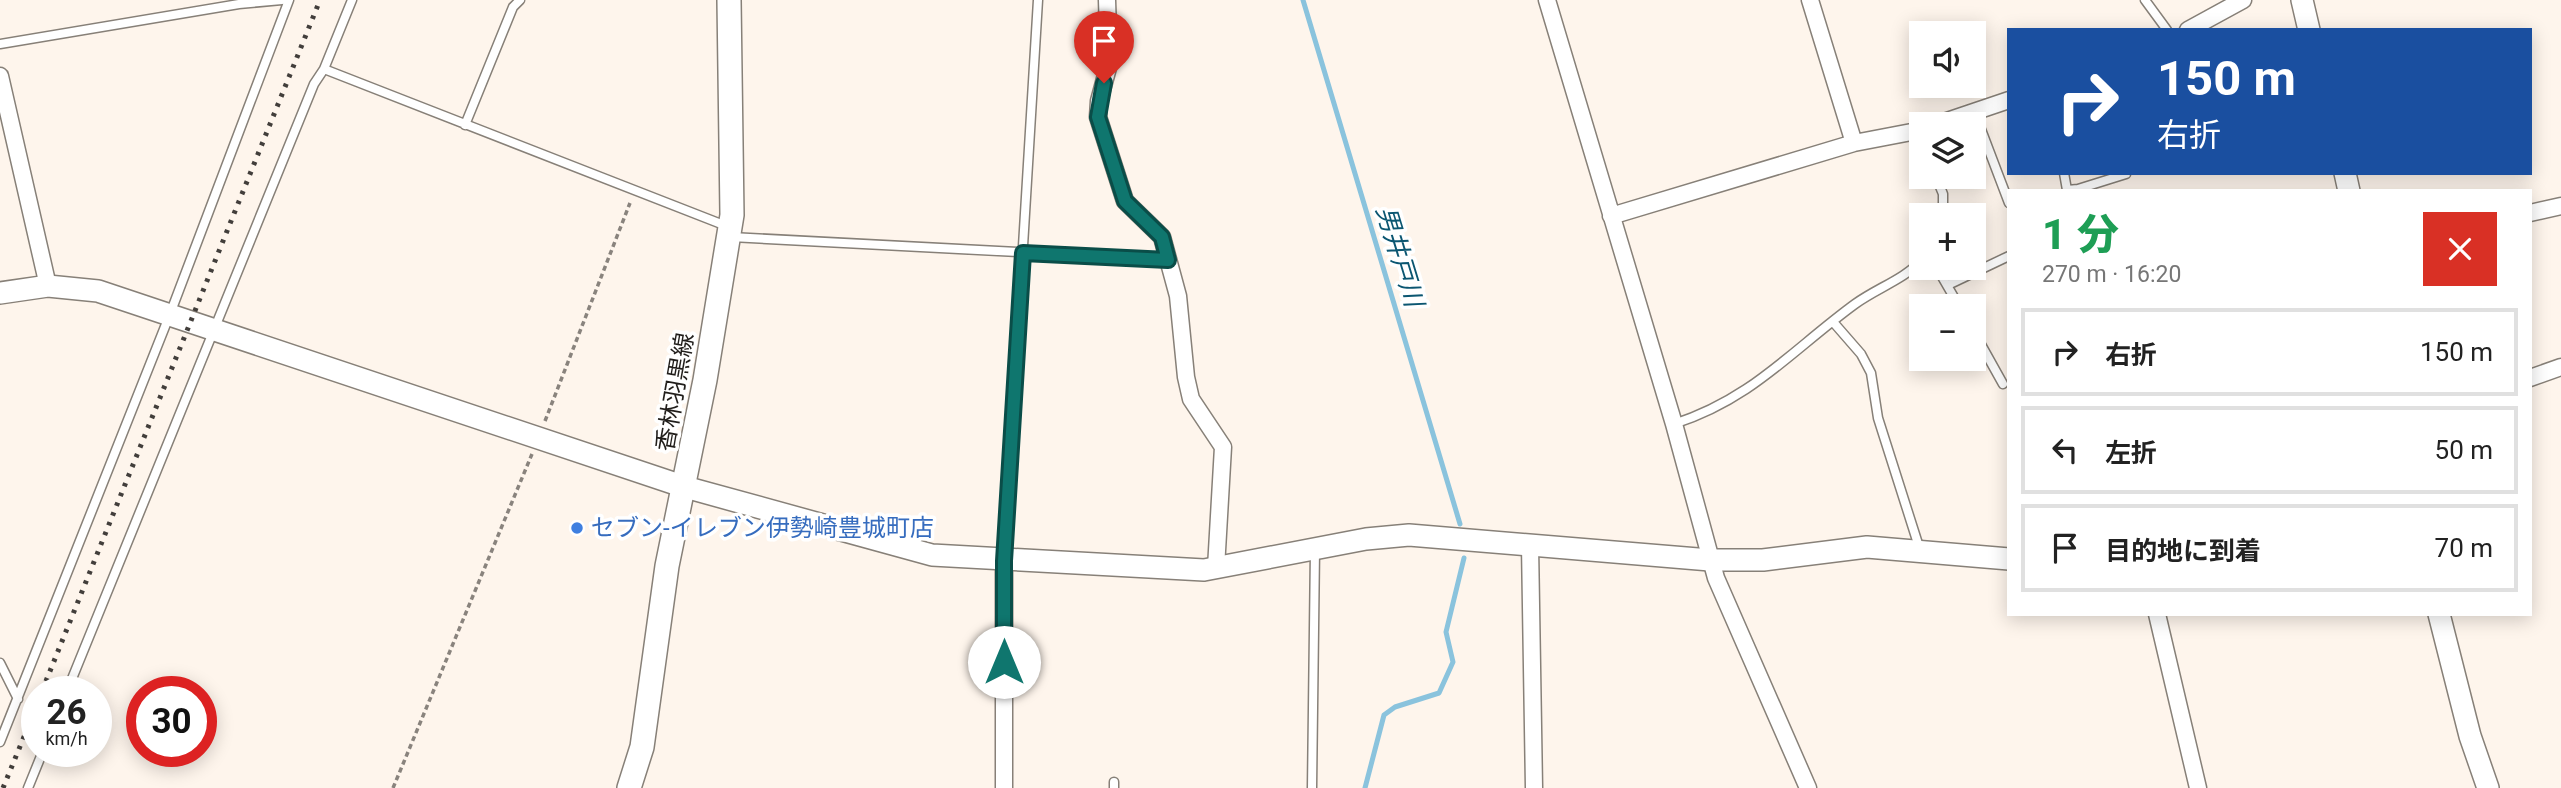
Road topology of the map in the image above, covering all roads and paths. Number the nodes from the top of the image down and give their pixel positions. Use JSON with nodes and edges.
{"nodes":[{"id":1,"x":282,"y":0,"type":"edge"},
{"id":2,"x":289,"y":0,"type":"edge"},
{"id":3,"x":352,"y":0,"type":"edge"},
{"id":4,"x":520,"y":0,"type":"edge"},
{"id":5,"x":730,"y":0,"type":"edge"},
{"id":6,"x":1038,"y":0,"type":"edge"},
{"id":7,"x":1107,"y":0,"type":"edge"},
{"id":8,"x":1547,"y":0,"type":"edge"},
{"id":9,"x":1810,"y":0,"type":"edge"},
{"id":10,"x":2145,"y":0,"type":"edge"},
{"id":11,"x":2243,"y":0,"type":"edge"},
{"id":12,"x":2302,"y":0,"type":"edge"},
{"id":13,"x":2166,"y":28,"type":"edge"},
{"id":14,"x":2192,"y":28,"type":"edge"},
{"id":15,"x":2309,"y":28,"type":"edge"},
{"id":16,"x":0,"y":44,"type":"edge"},
{"id":17,"x":324,"y":69,"type":"junction"},
{"id":18,"x":0,"y":76,"type":"edge"},
{"id":19,"x":2007,"y":101,"type":"edge"},
{"id":20,"x":1974,"y":111,"type":"joint"},
{"id":21,"x":466,"y":125,"type":"junction"},
{"id":22,"x":1909,"y":134,"type":"edge"},
{"id":23,"x":1854,"y":143,"type":"junction"},
{"id":24,"x":2123,"y":175,"type":"edge"},
{"id":25,"x":2078,"y":189,"type":"edge"},
{"id":26,"x":634,"y":192,"type":"junction"},
{"id":27,"x":2007,"y":198,"type":"edge"},
{"id":28,"x":2561,"y":206,"type":"edge"},
{"id":29,"x":2532,"y":213,"type":"edge"},
{"id":30,"x":1611,"y":216,"type":"junction"},
{"id":31,"x":729,"y":232,"type":"junction"},
{"id":32,"x":1023,"y":253,"type":"junction"},
{"id":33,"x":2007,"y":257,"type":"edge"},
{"id":34,"x":1168,"y":260,"type":"junction"},
{"id":35,"x":1909,"y":271,"type":"edge"},
{"id":36,"x":1945,"y":280,"type":"edge"},
{"id":37,"x":1948,"y":285,"type":"junction"},
{"id":38,"x":48,"y":286,"type":"junction"},
{"id":39,"x":0,"y":293,"type":"edge"},
{"id":40,"x":1953,"y":294,"type":"edge"},
{"id":41,"x":170,"y":314,"type":"junction"},
{"id":42,"x":1834,"y":323,"type":"junction"},
{"id":43,"x":214,"y":328,"type":"junction"},
{"id":44,"x":1986,"y":354,"type":"edge"},
{"id":45,"x":2561,"y":367,"type":"edge"},
{"id":46,"x":2532,"y":377,"type":"edge"},
{"id":47,"x":2003,"y":384,"type":"dead end"},
{"id":48,"x":1674,"y":424,"type":"junction"},
{"id":49,"x":538,"y":438,"type":"junction"},
{"id":50,"x":685,"y":487,"type":"junction"},
{"id":51,"x":1530,"y":544,"type":"junction"},
{"id":52,"x":1315,"y":549,"type":"junction"},
{"id":53,"x":1920,"y":550,"type":"junction"},
{"id":54,"x":2007,"y":559,"type":"edge"},
{"id":55,"x":1710,"y":560,"type":"junction"},
{"id":56,"x":1004,"y":561,"type":"junction"},
{"id":57,"x":1216,"y":568,"type":"junction"},
{"id":58,"x":2157,"y":616,"type":"edge"},
{"id":59,"x":2440,"y":616,"type":"edge"},
{"id":60,"x":0,"y":663,"type":"edge"},
{"id":61,"x":73,"y":676,"type":"edge"},
{"id":62,"x":18,"y":699,"type":"junction"},
{"id":63,"x":0,"y":742,"type":"edge"},
{"id":64,"x":37,"y":767,"type":"edge"},
{"id":65,"x":28,"y":788,"type":"edge"},
{"id":66,"x":393,"y":788,"type":"edge"},
{"id":67,"x":629,"y":788,"type":"edge"},
{"id":68,"x":1004,"y":788,"type":"edge"},
{"id":69,"x":1312,"y":788,"type":"edge"},
{"id":70,"x":1534,"y":788,"type":"edge"},
{"id":71,"x":1808,"y":788,"type":"edge"},
{"id":72,"x":2198,"y":788,"type":"edge"},
{"id":73,"x":2488,"y":788,"type":"edge"}],
"edges":[{"from":1,"to":16,"type":"lane"},
{"from":2,"to":41,"type":"lane"},
{"from":3,"to":17,"type":"lane"},
{"from":4,"to":21,"type":"lane"},
{"from":5,"to":31,"type":"main road","name":"香林羽黒線"},
{"from":6,"to":32,"type":"lane"},
{"from":7,"to":34,"type":"street"},
{"from":8,"to":30,"type":"street"},
{"from":9,"to":23,"type":"street"},
{"from":10,"to":13,"type":"lane"},
{"from":11,"to":14,"type":"street"},
{"from":12,"to":15,"type":"street"},
{"from":17,"to":21,"type":"lane"},
{"from":17,"to":43,"type":"lane"},
{"from":18,"to":38,"type":"street"},
{"from":19,"to":20,"type":"street"},
{"from":20,"to":27,"type":"lane"},
{"from":21,"to":26,"type":"lane"},
{"from":22,"to":23,"type":"street"},
{"from":23,"to":30,"type":"street"},
{"from":24,"to":25,"type":"lane"},
{"from":26,"to":31,"type":"lane"},
{"from":26,"to":49,"type":"path"},
{"from":28,"to":29,"type":"street"},
{"from":30,"to":48,"type":"street"},
{"from":31,"to":32,"type":"lane"},
{"from":31,"to":50,"type":"main road","name":"香林羽黒線"},
{"from":32,"to":34,"type":"lane"},
{"from":32,"to":56,"type":"lane"},
{"from":33,"to":37,"type":"lane"},
{"from":34,"to":57,"type":"street"},
{"from":35,"to":42,"type":"lane"},
{"from":36,"to":37,"type":"lane"},
{"from":37,"to":40,"type":"lane"},
{"from":38,"to":39,"type":"street"},
{"from":38,"to":41,"type":"street"},
{"from":41,"to":43,"type":"street"},
{"from":41,"to":62,"type":"lane"},
{"from":42,"to":48,"type":"lane"},
{"from":42,"to":53,"type":"lane"},
{"from":43,"to":49,"type":"street"},
{"from":43,"to":61,"type":"lane"},
{"from":44,"to":47,"type":"lane"},
{"from":45,"to":46,"type":"street"},
{"from":48,"to":55,"type":"street"},
{"from":49,"to":50,"type":"street"},
{"from":49,"to":66,"type":"path"},
{"from":50,"to":56,"type":"street"},
{"from":50,"to":67,"type":"main road","name":"香林羽黒線"},
{"from":51,"to":52,"type":"street"},
{"from":51,"to":55,"type":"street"},
{"from":51,"to":70,"type":"street"},
{"from":52,"to":57,"type":"street"},
{"from":52,"to":69,"type":"lane"},
{"from":53,"to":54,"type":"street"},
{"from":53,"to":55,"type":"street"},
{"from":55,"to":71,"type":"street"},
{"from":56,"to":57,"type":"street"},
{"from":56,"to":68,"type":"street"},
{"from":58,"to":72,"type":"street"},
{"from":59,"to":73,"type":"street"},
{"from":60,"to":62,"type":"lane"},
{"from":62,"to":63,"type":"lane"},
{"from":64,"to":65,"type":"lane"}]}
